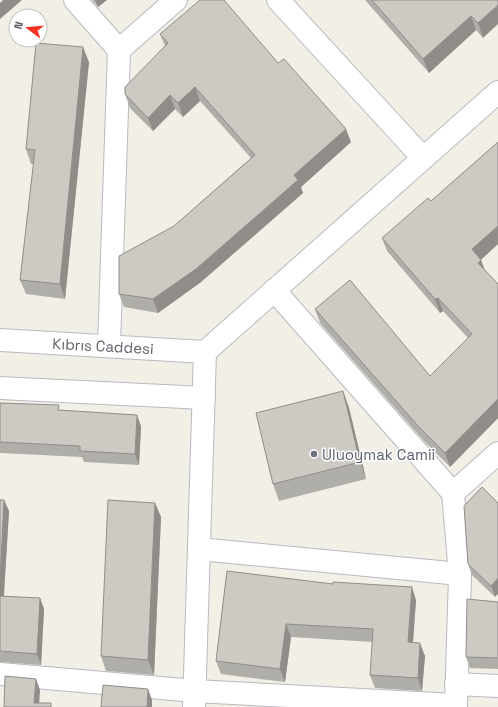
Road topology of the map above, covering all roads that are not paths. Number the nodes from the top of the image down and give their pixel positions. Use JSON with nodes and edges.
{"nodes":[{"id":1,"x":75,"y":0,"type":"edge"},
{"id":2,"x":176,"y":0,"type":"edge"},
{"id":3,"x":278,"y":0,"type":"edge"},
{"id":4,"x":119,"y":50,"type":"junction"},
{"id":5,"x":498,"y":92,"type":"edge"},
{"id":6,"x":423,"y":158,"type":"junction"},
{"id":7,"x":274,"y":290,"type":"junction"},
{"id":8,"x":0,"y":340,"type":"edge"},
{"id":9,"x":109,"y":346,"type":"junction"},
{"id":10,"x":205,"y":352,"type":"junction"},
{"id":11,"x":0,"y":388,"type":"edge"},
{"id":12,"x":204,"y":398,"type":"junction"},
{"id":13,"x":498,"y":453,"type":"edge"},
{"id":14,"x":453,"y":493,"type":"junction"},
{"id":15,"x":199,"y":549,"type":"junction"},
{"id":16,"x":460,"y":574,"type":"junction"},
{"id":17,"x":0,"y":674,"type":"edge"},
{"id":18,"x":498,"y":686,"type":"edge"},
{"id":19,"x":195,"y":699,"type":"edge"},
{"id":20,"x":456,"y":699,"type":"edge"}],
"edges":[{"from":1,"to":4,"type":"street"},
{"from":2,"to":4,"type":"street"},
{"from":3,"to":6,"type":"street"},
{"from":4,"to":9,"type":"street"},
{"from":5,"to":6,"type":"street"},
{"from":6,"to":7,"type":"street"},
{"from":7,"to":10,"type":"street"},
{"from":7,"to":14,"type":"street"},
{"from":8,"to":9,"type":"street","name":"Kıbrıs Caddesi"},
{"from":9,"to":10,"type":"street","name":"Kıbrıs Caddesi"},
{"from":10,"to":12,"type":"street"},
{"from":11,"to":12,"type":"street"},
{"from":12,"to":15,"type":"street"},
{"from":13,"to":14,"type":"street"},
{"from":14,"to":16,"type":"street"},
{"from":15,"to":16,"type":"street"},
{"from":15,"to":19,"type":"street"},
{"from":16,"to":20,"type":"street"},
{"from":17,"to":19,"type":"street"},
{"from":18,"to":20,"type":"street"},
{"from":19,"to":20,"type":"street"}]}
